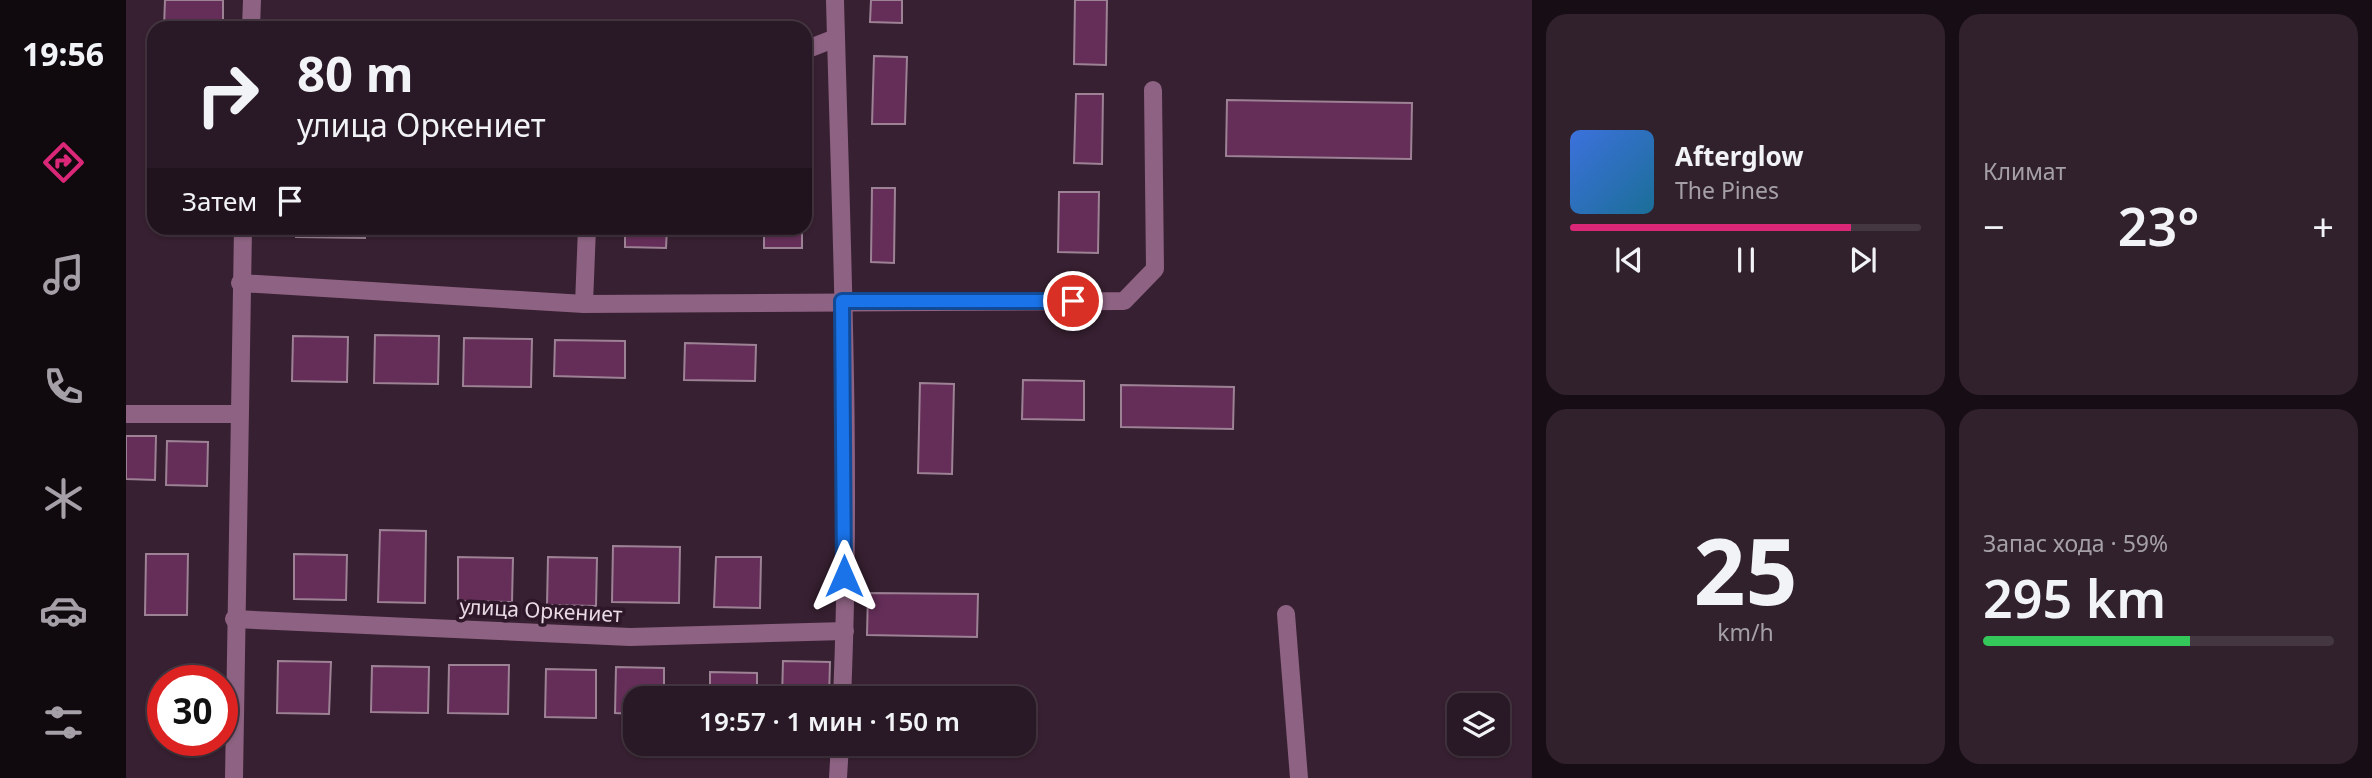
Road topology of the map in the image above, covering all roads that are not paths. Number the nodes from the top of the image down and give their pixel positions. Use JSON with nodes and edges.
{"nodes":[{"id":1,"x":252,"y":0,"type":"edge"},
{"id":2,"x":835,"y":0,"type":"edge"},
{"id":3,"x":251,"y":21,"type":"edge"},
{"id":4,"x":836,"y":38,"type":"junction"},
{"id":5,"x":812,"y":47,"type":"edge"},
{"id":6,"x":1153,"y":90,"type":"dead end"},
{"id":7,"x":243,"y":235,"type":"edge"},
{"id":8,"x":587,"y":235,"type":"edge"},
{"id":9,"x":240,"y":283,"type":"junction"},
{"id":10,"x":842,"y":301,"type":"junction"},
{"id":11,"x":583,"y":304,"type":"junction"},
{"id":12,"x":126,"y":414,"type":"edge"},
{"id":13,"x":238,"y":414,"type":"junction"},
{"id":14,"x":1286,"y":614,"type":"dead end"},
{"id":15,"x":234,"y":619,"type":"junction"},
{"id":16,"x":845,"y":631,"type":"junction"},
{"id":17,"x":843,"y":686,"type":"edge"},
{"id":18,"x":839,"y":756,"type":"edge"},
{"id":19,"x":234,"y":778,"type":"edge"},
{"id":20,"x":838,"y":778,"type":"edge"},
{"id":21,"x":1299,"y":778,"type":"edge"}],
"edges":[{"from":1,"to":3,"type":"street"},
{"from":2,"to":4,"type":"street"},
{"from":4,"to":5,"type":"street"},
{"from":4,"to":10,"type":"street"},
{"from":6,"to":10,"type":"street"},
{"from":7,"to":9,"type":"street"},
{"from":8,"to":11,"type":"street"},
{"from":9,"to":11,"type":"street"},
{"from":9,"to":13,"type":"street"},
{"from":10,"to":11,"type":"street"},
{"from":10,"to":16,"type":"street"},
{"from":12,"to":13,"type":"street"},
{"from":13,"to":15,"type":"street"},
{"from":14,"to":21,"type":"street"},
{"from":15,"to":16,"type":"street","name":"улица Оркениет"},
{"from":15,"to":19,"type":"street"},
{"from":16,"to":17,"type":"street"},
{"from":18,"to":20,"type":"street"}]}
